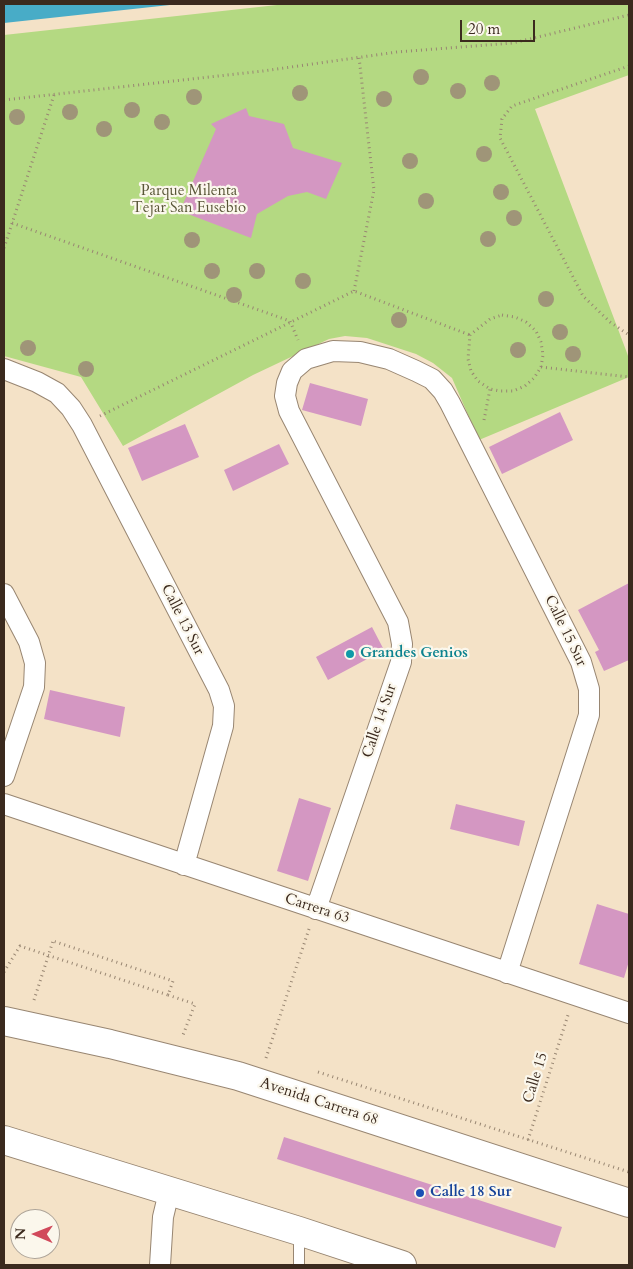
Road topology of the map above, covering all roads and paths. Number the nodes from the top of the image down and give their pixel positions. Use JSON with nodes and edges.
{"nodes":[{"id":1,"x":629,"y":14,"type":"edge"},
{"id":2,"x":359,"y":57,"type":"junction"},
{"id":3,"x":629,"y":66,"type":"edge"},
{"id":4,"x":54,"y":95,"type":"junction"},
{"id":5,"x":4,"y":100,"type":"edge"},
{"id":6,"x":12,"y":223,"type":"junction"},
{"id":7,"x":5,"y":238,"type":"edge"},
{"id":8,"x":4,"y":248,"type":"edge"},
{"id":9,"x":354,"y":291,"type":"junction"},
{"id":10,"x":290,"y":321,"type":"junction"},
{"id":11,"x":470,"y":335,"type":"junction"},
{"id":12,"x":629,"y":335,"type":"edge"},
{"id":13,"x":541,"y":367,"type":"junction"},
{"id":14,"x":4,"y":369,"type":"edge"},
{"id":15,"x":292,"y":372,"type":"joint"},
{"id":16,"x":629,"y":377,"type":"edge"},
{"id":17,"x":82,"y":425,"type":"junction"},
{"id":18,"x":4,"y":594,"type":"edge"},
{"id":19,"x":4,"y":776,"type":"edge"},
{"id":20,"x":4,"y":804,"type":"edge"},
{"id":21,"x":184,"y":864,"type":"junction"},
{"id":22,"x":316,"y":908,"type":"junction"},
{"id":23,"x":4,"y":972,"type":"edge"},
{"id":24,"x":508,"y":973,"type":"junction"},
{"id":25,"x":168,"y":995,"type":"junction"},
{"id":26,"x":574,"y":995,"type":"junction"},
{"id":27,"x":34,"y":1000,"type":"dead end"},
{"id":28,"x":629,"y":1014,"type":"edge"},
{"id":29,"x":4,"y":1021,"type":"edge"},
{"id":30,"x":174,"y":1060,"type":"junction"},
{"id":31,"x":258,"y":1083,"type":"junction"},
{"id":32,"x":4,"y":1140,"type":"edge"},
{"id":33,"x":520,"y":1167,"type":"junction"},
{"id":34,"x":169,"y":1192,"type":"junction"},
{"id":35,"x":629,"y":1203,"type":"edge"},
{"id":36,"x":299,"y":1231,"type":"junction"},
{"id":37,"x":160,"y":1265,"type":"edge"},
{"id":38,"x":299,"y":1265,"type":"edge"},
{"id":39,"x":402,"y":1265,"type":"edge"}],
"edges":[{"from":1,"to":2,"type":"path"},
{"from":2,"to":4,"type":"path"},
{"from":2,"to":9,"type":"path"},
{"from":3,"to":12,"type":"path"},
{"from":4,"to":5,"type":"path"},
{"from":4,"to":6,"type":"path"},
{"from":6,"to":7,"type":"path"},
{"from":6,"to":10,"type":"path"},
{"from":7,"to":8,"type":"path"},
{"from":9,"to":10,"type":"path"},
{"from":9,"to":11,"type":"path"},
{"from":10,"to":17,"type":"path"},
{"from":11,"to":13,"type":"path"},
{"from":11,"to":13,"type":"path"},
{"from":13,"to":16,"type":"path"},
{"from":14,"to":17,"type":"street","name":"Calle 13 Sur"},
{"from":15,"to":22,"type":"street","name":"Calle 14 Sur"},
{"from":15,"to":24,"type":"street","name":"Calle 15 Sur"},
{"from":17,"to":21,"type":"street","name":"Calle 13 Sur"},
{"from":18,"to":19,"type":"street"},
{"from":20,"to":21,"type":"street","name":"Carrera 63"},
{"from":21,"to":22,"type":"street","name":"Carrera 63"},
{"from":22,"to":24,"type":"street","name":"Carrera 63"},
{"from":22,"to":31,"type":"path"},
{"from":23,"to":25,"type":"path","bridge":true},
{"from":24,"to":26,"type":"street","name":"Carrera 63"},
{"from":25,"to":27,"type":"path","bridge":true},
{"from":25,"to":30,"type":"path"},
{"from":26,"to":28,"type":"street","name":"Carrera 63"},
{"from":26,"to":33,"type":"path","name":"Calle 15"},
{"from":29,"to":30,"type":"main road","name":"Avenida Carrera 68"},
{"from":30,"to":31,"type":"main road","name":"Avenida Carrera 68"},
{"from":31,"to":33,"type":"main road","name":"Avenida Carrera 68"},
{"from":32,"to":34,"type":"main road"},
{"from":33,"to":35,"type":"main road","name":"Avenida Carrera 68"},
{"from":34,"to":36,"type":"main road"},
{"from":34,"to":37,"type":"street"},
{"from":36,"to":38,"type":"lane"},
{"from":36,"to":39,"type":"main road"}]}
